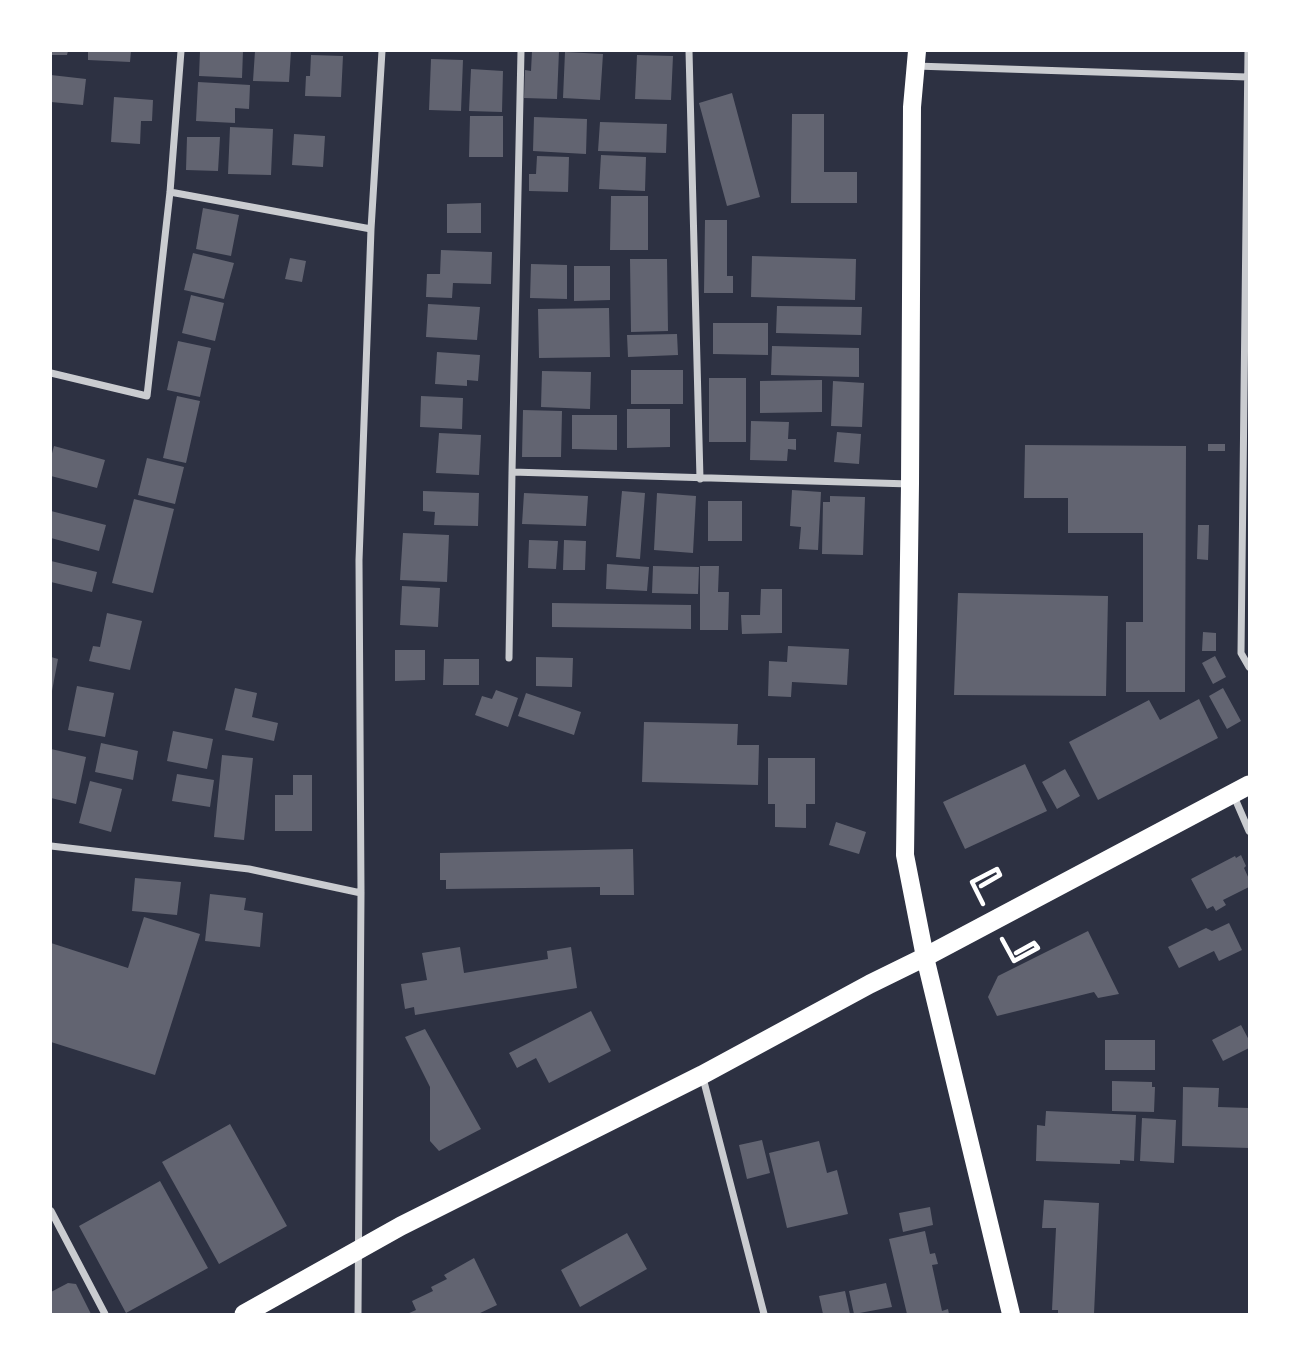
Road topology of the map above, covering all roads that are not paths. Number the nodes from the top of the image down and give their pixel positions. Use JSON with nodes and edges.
{"nodes":[{"id":1,"x":181,"y":51,"type":"edge"},
{"id":2,"x":382,"y":51,"type":"edge"},
{"id":3,"x":521,"y":51,"type":"edge"},
{"id":4,"x":689,"y":51,"type":"edge"},
{"id":5,"x":1248,"y":51,"type":"edge"},
{"id":6,"x":917,"y":58,"type":"edge"},
{"id":7,"x":1247,"y":77,"type":"junction"},
{"id":8,"x":170,"y":192,"type":"junction"},
{"id":9,"x":371,"y":229,"type":"junction"},
{"id":10,"x":1247,"y":268,"type":"edge"},
{"id":11,"x":51,"y":373,"type":"edge"},
{"id":12,"x":512,"y":472,"type":"junction"},
{"id":13,"x":700,"y":480,"type":"junction"},
{"id":14,"x":910,"y":484,"type":"junction"},
{"id":15,"x":509,"y":658,"type":"dead end"},
{"id":16,"x":1249,"y":667,"type":"edge"},
{"id":17,"x":1241,"y":789,"type":"edge"},
{"id":18,"x":1249,"y":831,"type":"edge"},
{"id":19,"x":51,"y":846,"type":"edge"},
{"id":20,"x":361,"y":893,"type":"junction"},
{"id":21,"x":925,"y":957,"type":"junction"},
{"id":22,"x":702,"y":1075,"type":"junction"},
{"id":23,"x":51,"y":1211,"type":"edge"},
{"id":24,"x":358,"y":1252,"type":"junction"},
{"id":25,"x":105,"y":1314,"type":"edge"},
{"id":26,"x":244,"y":1314,"type":"edge"},
{"id":27,"x":358,"y":1314,"type":"edge"},
{"id":28,"x":764,"y":1314,"type":"edge"},
{"id":29,"x":1012,"y":1314,"type":"edge"}],
"edges":[{"from":1,"to":8,"type":"street"},
{"from":2,"to":9,"type":"street"},
{"from":3,"to":12,"type":"street"},
{"from":4,"to":13,"type":"street"},
{"from":5,"to":7,"type":"street"},
{"from":6,"to":7,"type":"street"},
{"from":6,"to":14,"type":"main road"},
{"from":7,"to":10,"type":"street"},
{"from":8,"to":9,"type":"street"},
{"from":8,"to":11,"type":"street"},
{"from":9,"to":20,"type":"street"},
{"from":10,"to":16,"type":"street"},
{"from":12,"to":13,"type":"street"},
{"from":12,"to":15,"type":"street"},
{"from":13,"to":14,"type":"street"},
{"from":14,"to":21,"type":"main road"},
{"from":17,"to":18,"type":"street"},
{"from":17,"to":21,"type":"highway"},
{"from":19,"to":20,"type":"street"},
{"from":20,"to":24,"type":"street"},
{"from":21,"to":22,"type":"highway"},
{"from":21,"to":29,"type":"main road"},
{"from":22,"to":24,"type":"highway"},
{"from":22,"to":28,"type":"street"},
{"from":23,"to":25,"type":"street"},
{"from":24,"to":26,"type":"highway"},
{"from":24,"to":27,"type":"street"}]}
